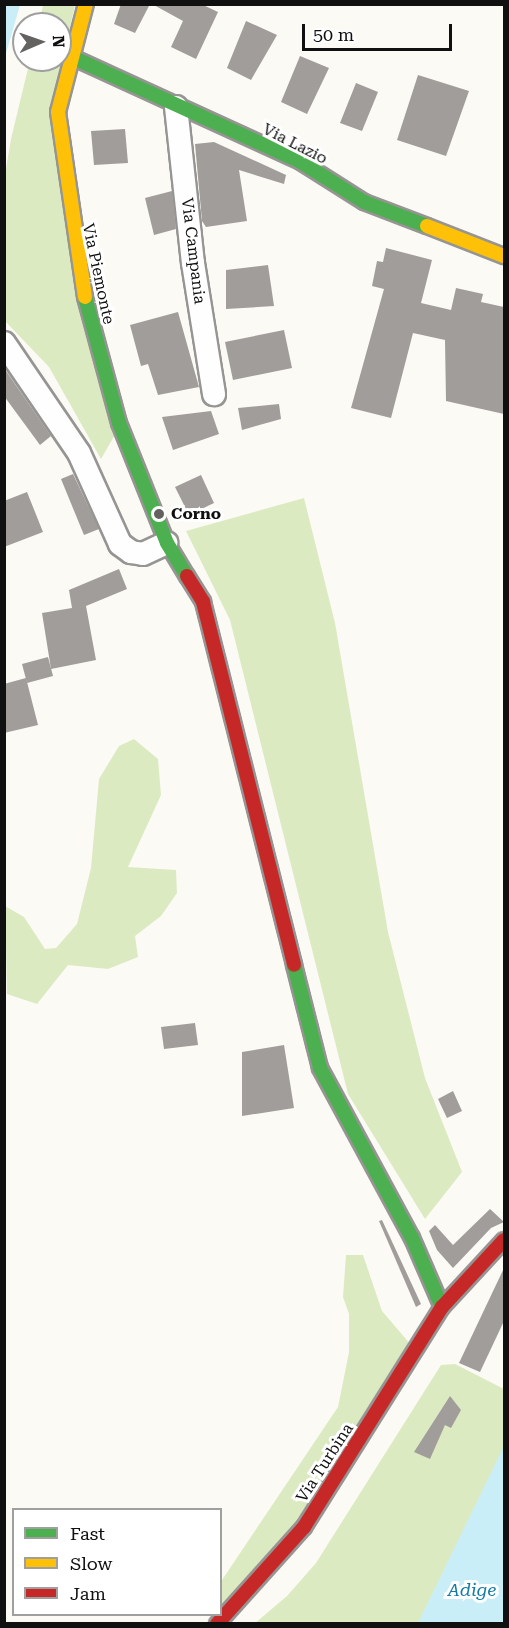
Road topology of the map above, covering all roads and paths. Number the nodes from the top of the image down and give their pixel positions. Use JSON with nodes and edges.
{"nodes":[{"id":1,"x":86,"y":4,"type":"edge"},
{"id":2,"x":72,"y":57,"type":"joint"},
{"id":3,"x":68,"y":72,"type":"edge"},
{"id":4,"x":176,"y":107,"type":"junction"},
{"id":5,"x":504,"y":256,"type":"edge"},
{"id":6,"x":4,"y":343,"type":"edge"},
{"id":7,"x":214,"y":394,"type":"dead end"},
{"id":8,"x":167,"y":543,"type":"junction"},
{"id":9,"x":504,"y":1240,"type":"edge"},
{"id":10,"x":442,"y":1307,"type":"junction"},
{"id":11,"x":217,"y":1623,"type":"edge"}],
"edges":[{"from":1,"to":2,"type":"street","name":"Via Piemonte"},
{"from":2,"to":4,"type":"street","name":"Via Lazio"},
{"from":3,"to":8,"type":"street","name":"Via Piemonte"},
{"from":4,"to":5,"type":"street","name":"Via Lazio"},
{"from":4,"to":7,"type":"street","name":"Via Campania"},
{"from":6,"to":8,"type":"street"},
{"from":8,"to":10,"type":"street","name":"Via Piemonte"},
{"from":9,"to":10,"type":"street","name":"Via Turbina"},
{"from":10,"to":11,"type":"street","name":"Via Turbina"}]}
